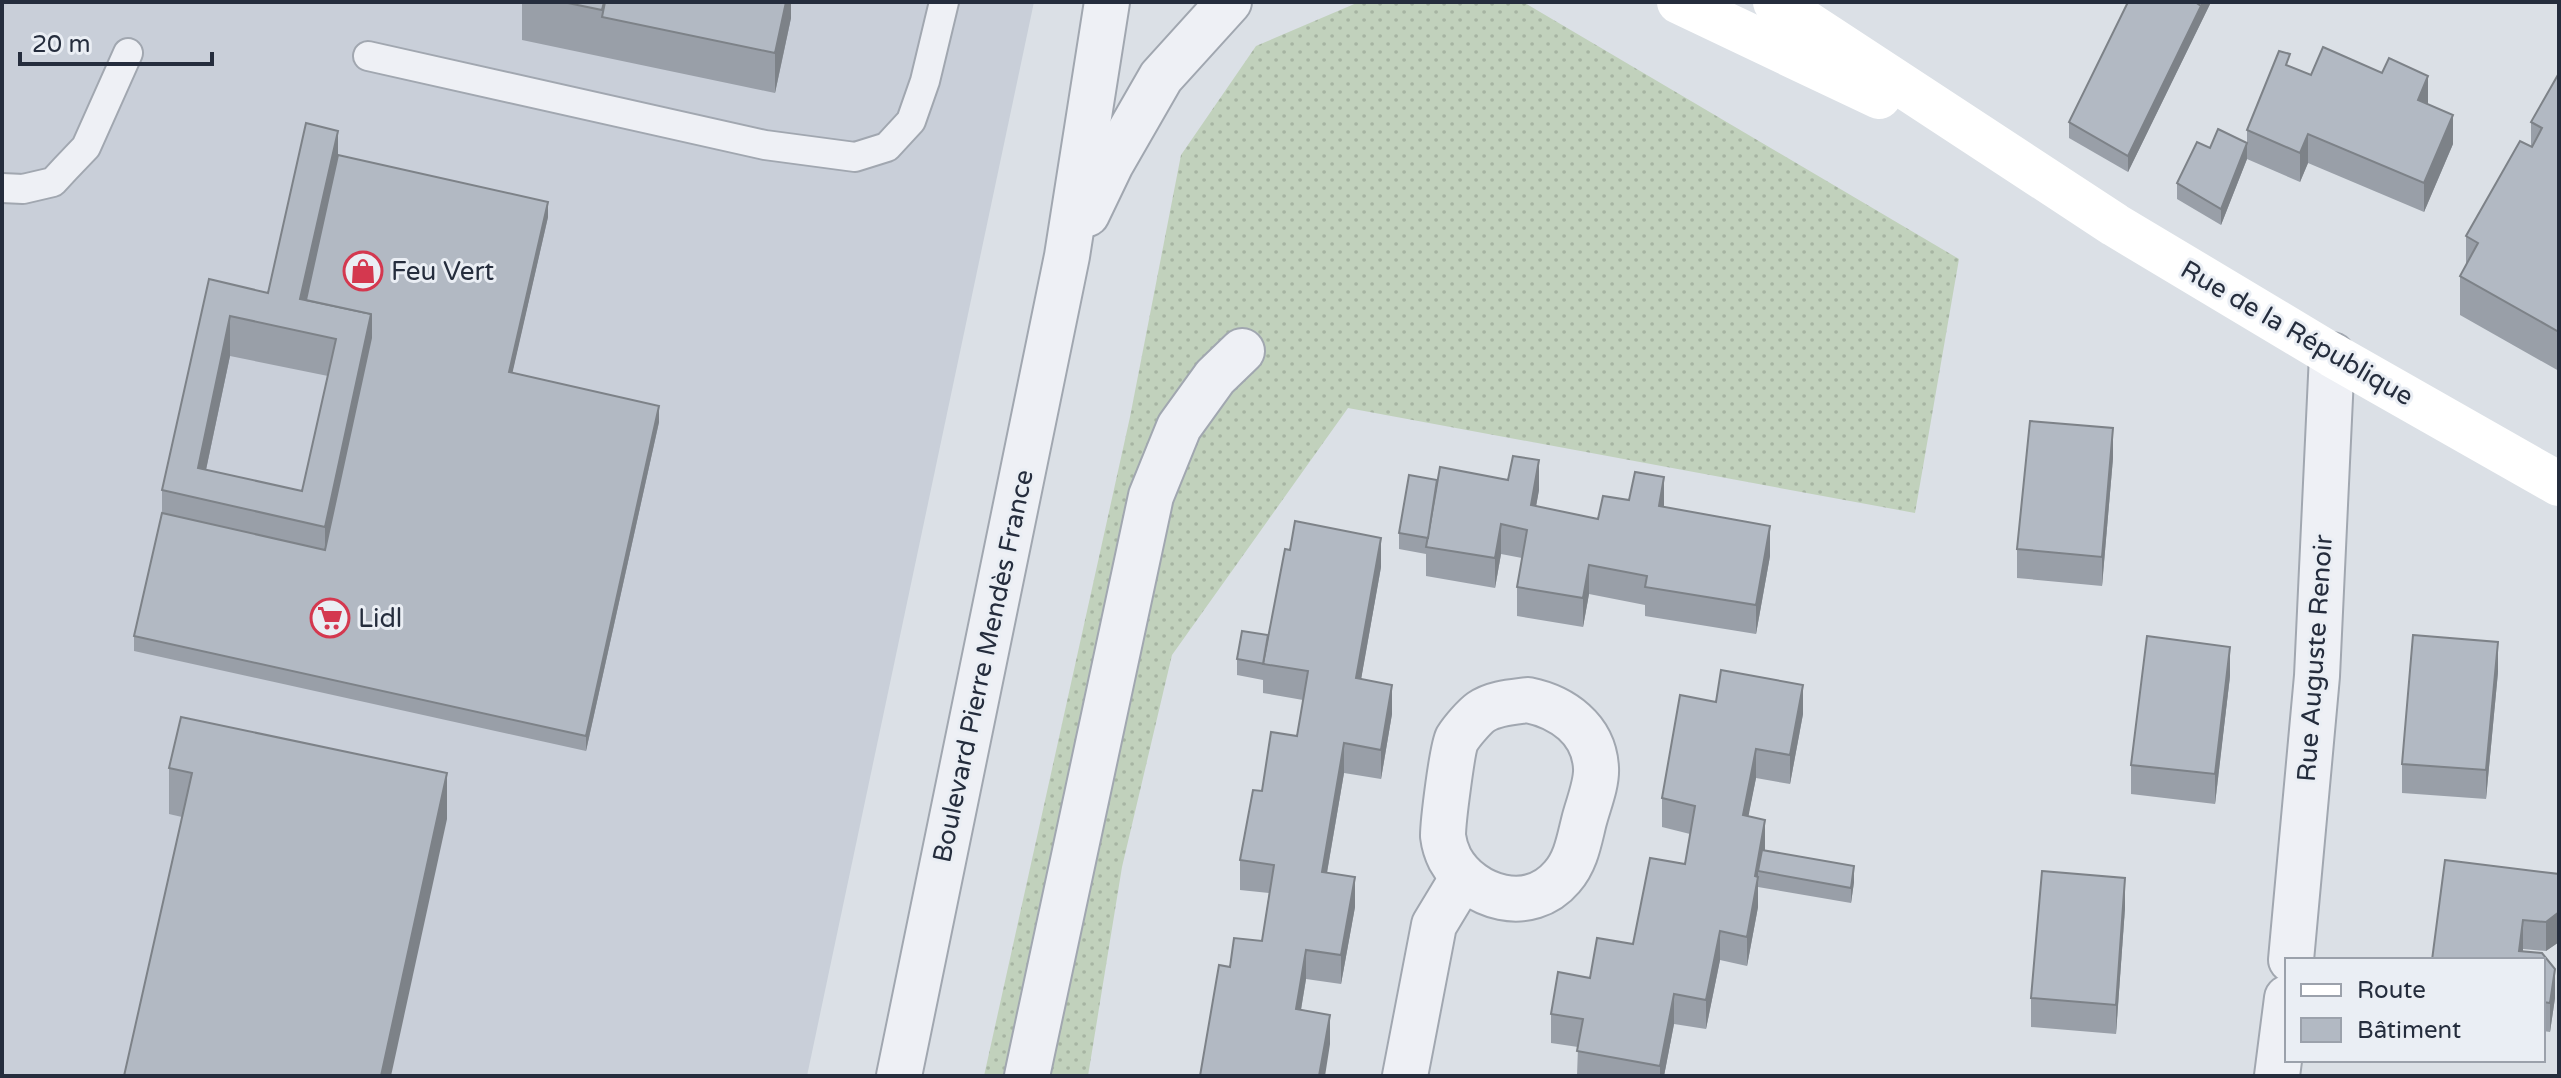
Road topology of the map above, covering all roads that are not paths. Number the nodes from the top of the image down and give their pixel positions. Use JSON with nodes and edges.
{"nodes":[{"id":1,"x":944,"y":2,"type":"edge"},
{"id":2,"x":1107,"y":2,"type":"edge"},
{"id":3,"x":1229,"y":2,"type":"edge"},
{"id":4,"x":1679,"y":2,"type":"edge"},
{"id":5,"x":1775,"y":2,"type":"edge"},
{"id":6,"x":128,"y":53,"type":"dead end"},
{"id":7,"x":368,"y":56,"type":"dead end"},
{"id":8,"x":2040,"y":174,"type":"junction"},
{"id":9,"x":2,"y":188,"type":"edge"},
{"id":10,"x":1067,"y":256,"type":"junction"},
{"id":11,"x":1242,"y":351,"type":"dead end"},
{"id":12,"x":2332,"y":355,"type":"junction"},
{"id":13,"x":2559,"y":484,"type":"edge"},
{"id":14,"x":1463,"y":877,"type":"junction"},
{"id":15,"x":2291,"y":958,"type":"edge"},
{"id":16,"x":2285,"y":1014,"type":"edge"},
{"id":17,"x":899,"y":1076,"type":"edge"},
{"id":18,"x":1027,"y":1076,"type":"edge"},
{"id":19,"x":1405,"y":1076,"type":"edge"},
{"id":20,"x":2277,"y":1076,"type":"edge"}],
"edges":[{"from":1,"to":7,"type":"lane"},
{"from":2,"to":10,"type":"street","name":"Boulevard Pierre Mendès France"},
{"from":3,"to":10,"type":"street","name":"Boulevard Pierre Mendès France"},
{"from":4,"to":8,"type":"main road","name":"Rue de la République"},
{"from":5,"to":8,"type":"main road","name":"Rue de la République"},
{"from":6,"to":9,"type":"lane"},
{"from":8,"to":12,"type":"main road","name":"Rue de la République"},
{"from":10,"to":17,"type":"street","name":"Boulevard Pierre Mendès France"},
{"from":11,"to":18,"type":"street"},
{"from":12,"to":13,"type":"main road","name":"Rue de la République"},
{"from":12,"to":15,"type":"street","name":"Rue Auguste Renoir"},
{"from":14,"to":14,"type":"street"},
{"from":14,"to":19,"type":"street"},
{"from":16,"to":20,"type":"street"}]}
